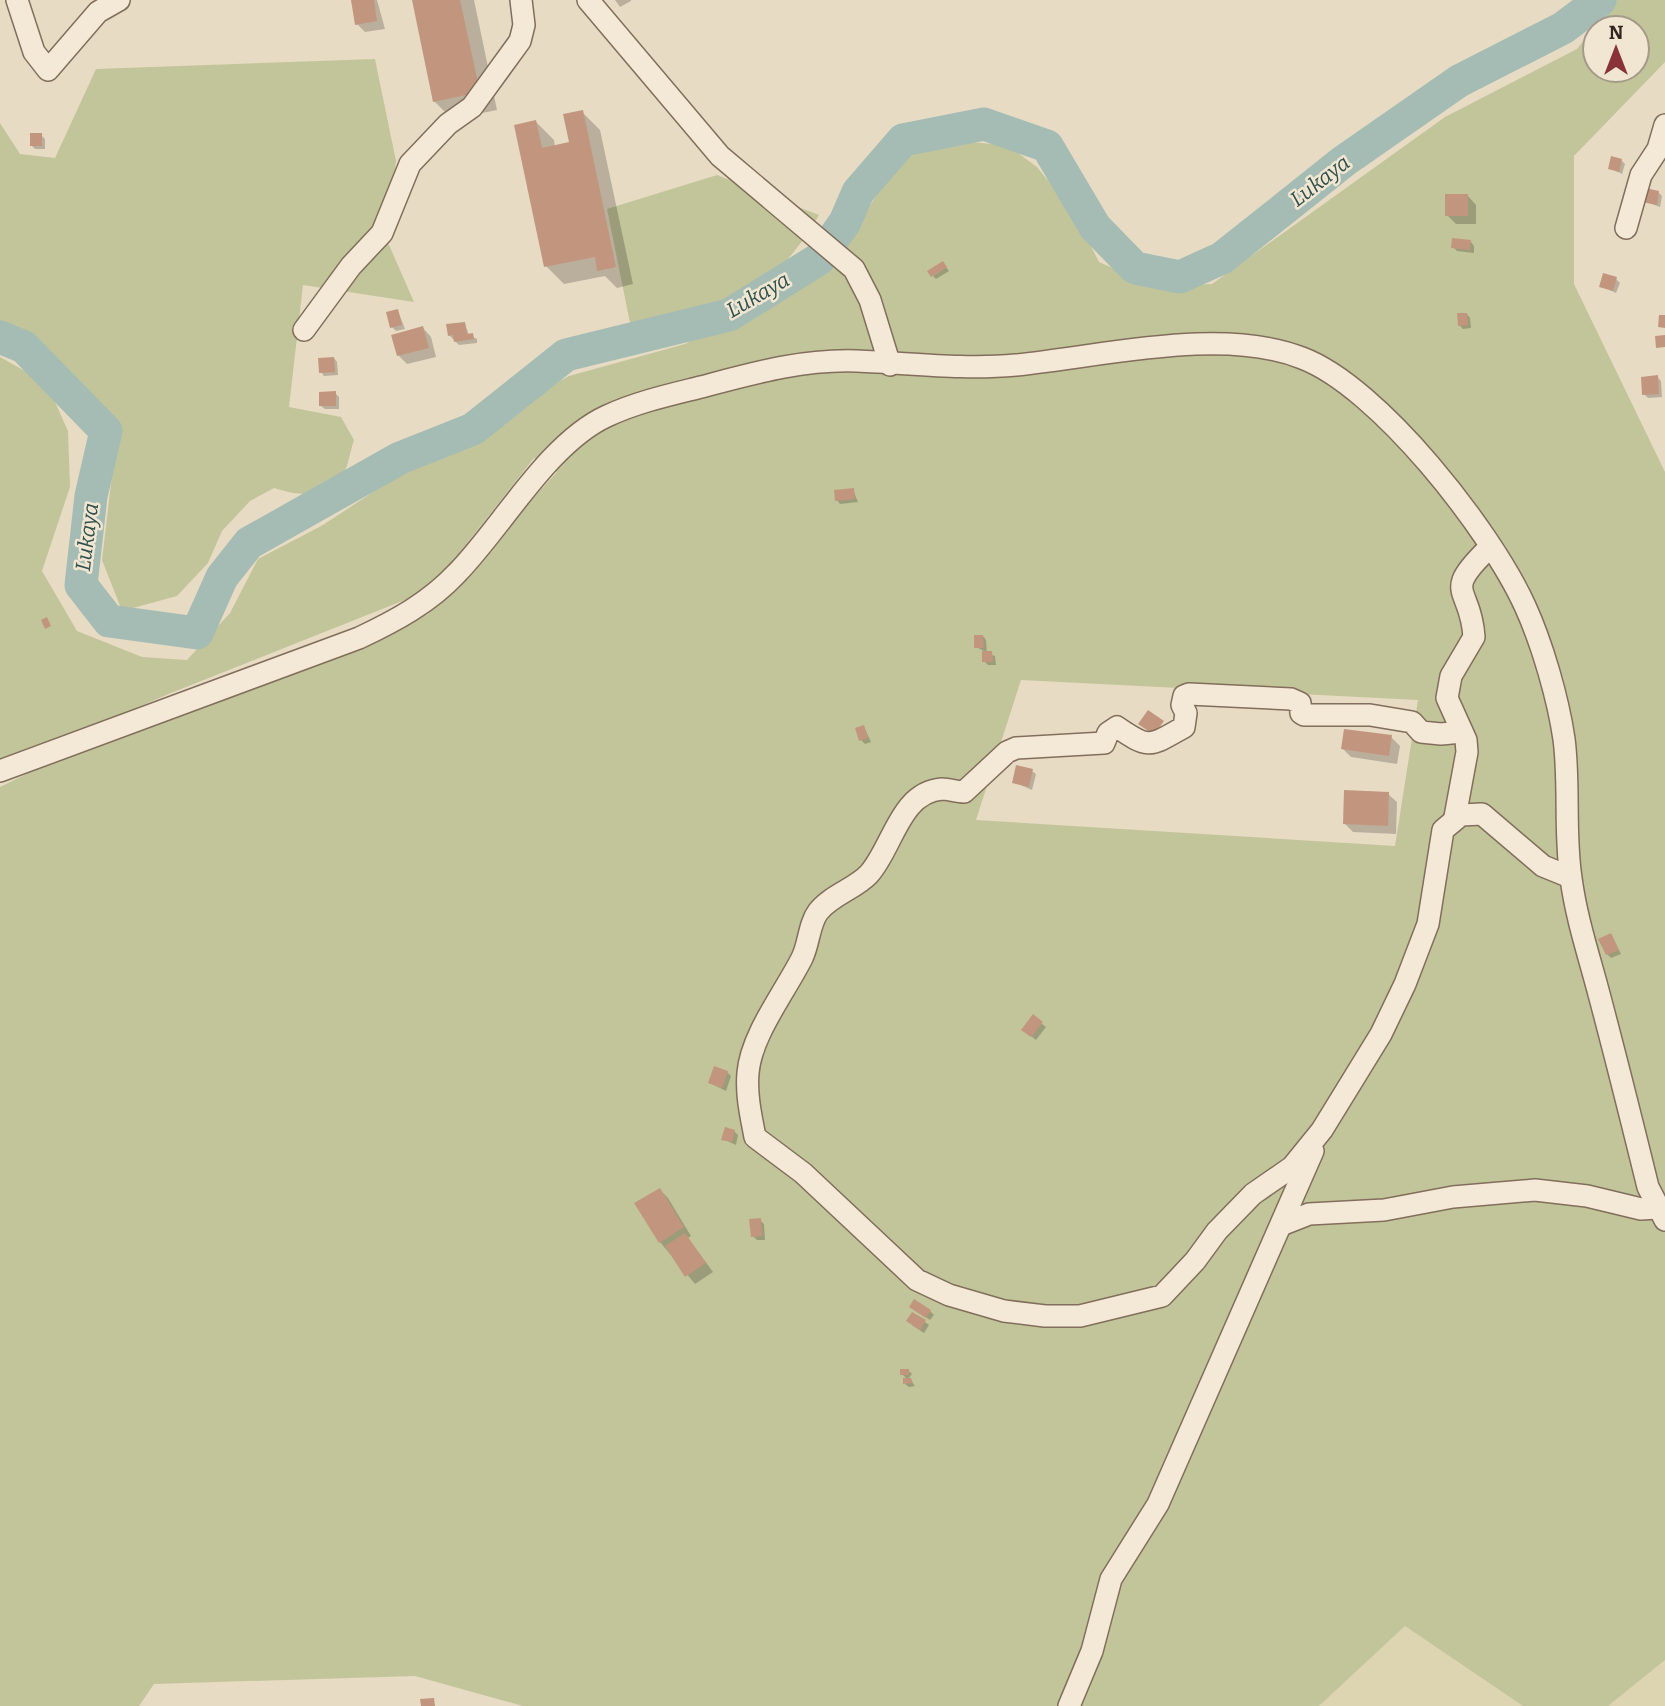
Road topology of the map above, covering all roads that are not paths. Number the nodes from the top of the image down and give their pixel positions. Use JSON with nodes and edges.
{"nodes":[{"id":1,"x":17,"y":0,"type":"edge"},
{"id":2,"x":119,"y":0,"type":"edge"},
{"id":3,"x":521,"y":0,"type":"edge"},
{"id":4,"x":588,"y":0,"type":"edge"},
{"id":5,"x":1665,"y":125,"type":"edge"},
{"id":6,"x":1626,"y":228,"type":"dead end"},
{"id":7,"x":304,"y":330,"type":"dead end"},
{"id":8,"x":890,"y":365,"type":"junction"},
{"id":9,"x":1490,"y":547,"type":"junction"},
{"id":10,"x":1462,"y":732,"type":"junction"},
{"id":11,"x":0,"y":771,"type":"edge"},
{"id":12,"x":1455,"y":817,"type":"junction"},
{"id":13,"x":1570,"y":877,"type":"junction"},
{"id":14,"x":1322,"y":1130,"type":"junction"},
{"id":15,"x":1661,"y":1214,"type":"edge"},
{"id":16,"x":1281,"y":1225,"type":"junction"},
{"id":17,"x":1069,"y":1706,"type":"edge"}],
"edges":[{"from":1,"to":2,"type":"street"},
{"from":3,"to":7,"type":"street"},
{"from":4,"to":8,"type":"street"},
{"from":5,"to":6,"type":"street"},
{"from":8,"to":9,"type":"street"},
{"from":8,"to":11,"type":"street"},
{"from":9,"to":10,"type":"street"},
{"from":9,"to":13,"type":"street"},
{"from":10,"to":12,"type":"street"},
{"from":10,"to":14,"type":"street"},
{"from":12,"to":13,"type":"street"},
{"from":12,"to":14,"type":"street"},
{"from":13,"to":15,"type":"street"},
{"from":14,"to":16,"type":"street"},
{"from":15,"to":16,"type":"street"},
{"from":16,"to":17,"type":"street"}]}
